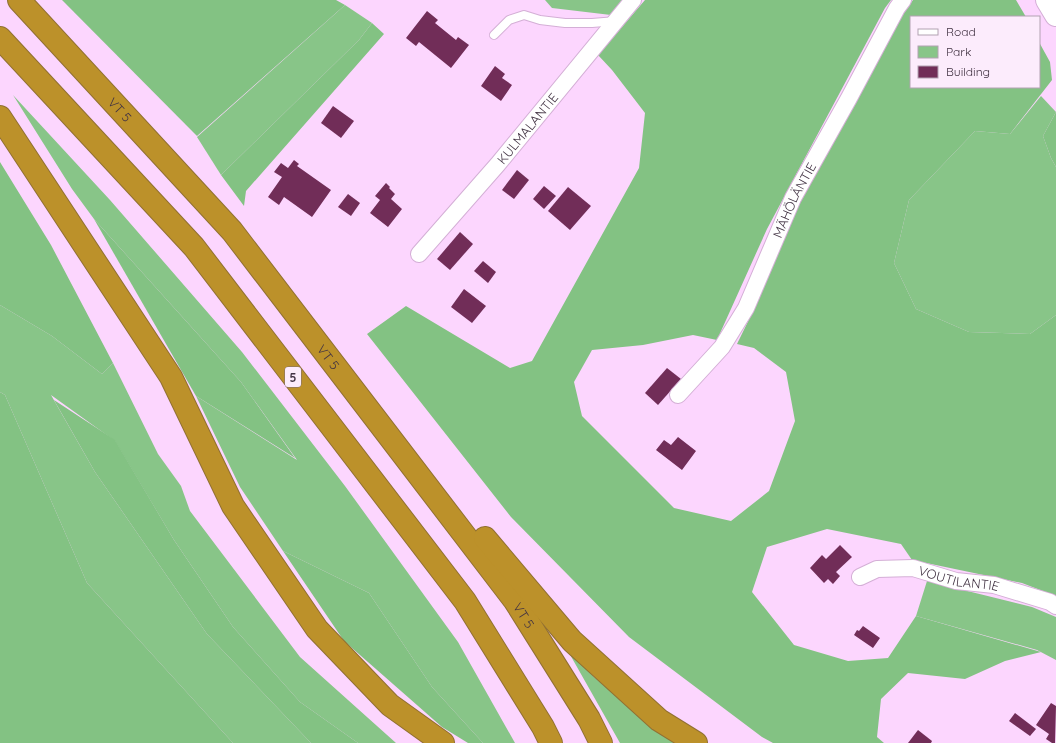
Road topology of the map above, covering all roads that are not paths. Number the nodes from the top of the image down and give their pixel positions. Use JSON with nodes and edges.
{"nodes":[{"id":1,"x":19,"y":0,"type":"edge"},
{"id":2,"x":633,"y":0,"type":"edge"},
{"id":3,"x":903,"y":0,"type":"edge"},
{"id":4,"x":1047,"y":0,"type":"edge"},
{"id":5,"x":1052,"y":0,"type":"edge"},
{"id":6,"x":1056,"y":10,"type":"edge"},
{"id":7,"x":1056,"y":15,"type":"edge"},
{"id":8,"x":616,"y":20,"type":"junction"},
{"id":9,"x":494,"y":35,"type":"dead end"},
{"id":10,"x":0,"y":38,"type":"edge"},
{"id":11,"x":0,"y":117,"type":"edge"},
{"id":12,"x":232,"y":231,"type":"junction"},
{"id":13,"x":419,"y":254,"type":"dead end"},
{"id":14,"x":678,"y":395,"type":"dead end"},
{"id":15,"x":860,"y":578,"type":"dead end"},
{"id":16,"x":1056,"y":606,"type":"edge"},
{"id":17,"x":443,"y":743,"type":"edge"},
{"id":18,"x":551,"y":743,"type":"edge"},
{"id":19,"x":601,"y":743,"type":"edge"},
{"id":20,"x":696,"y":743,"type":"edge"}],
"edges":[{"from":1,"to":12,"type":"highway","name":"VT 5"},
{"from":2,"to":8,"type":"street","name":"KULMALANTIE"},
{"from":3,"to":14,"type":"street","name":"MÄHÖLÄNTIE"},
{"from":4,"to":7,"type":"main road"},
{"from":5,"to":6,"type":"main road"},
{"from":8,"to":9,"type":"lane"},
{"from":8,"to":13,"type":"street","name":"KULMALANTIE"},
{"from":10,"to":18,"type":"highway","number":"5"},
{"from":11,"to":17,"type":"highway"},
{"from":12,"to":19,"type":"highway","name":"VT 5"},
{"from":12,"to":20,"type":"highway"},
{"from":15,"to":16,"type":"street","name":"VOUTILANTIE"}]}
